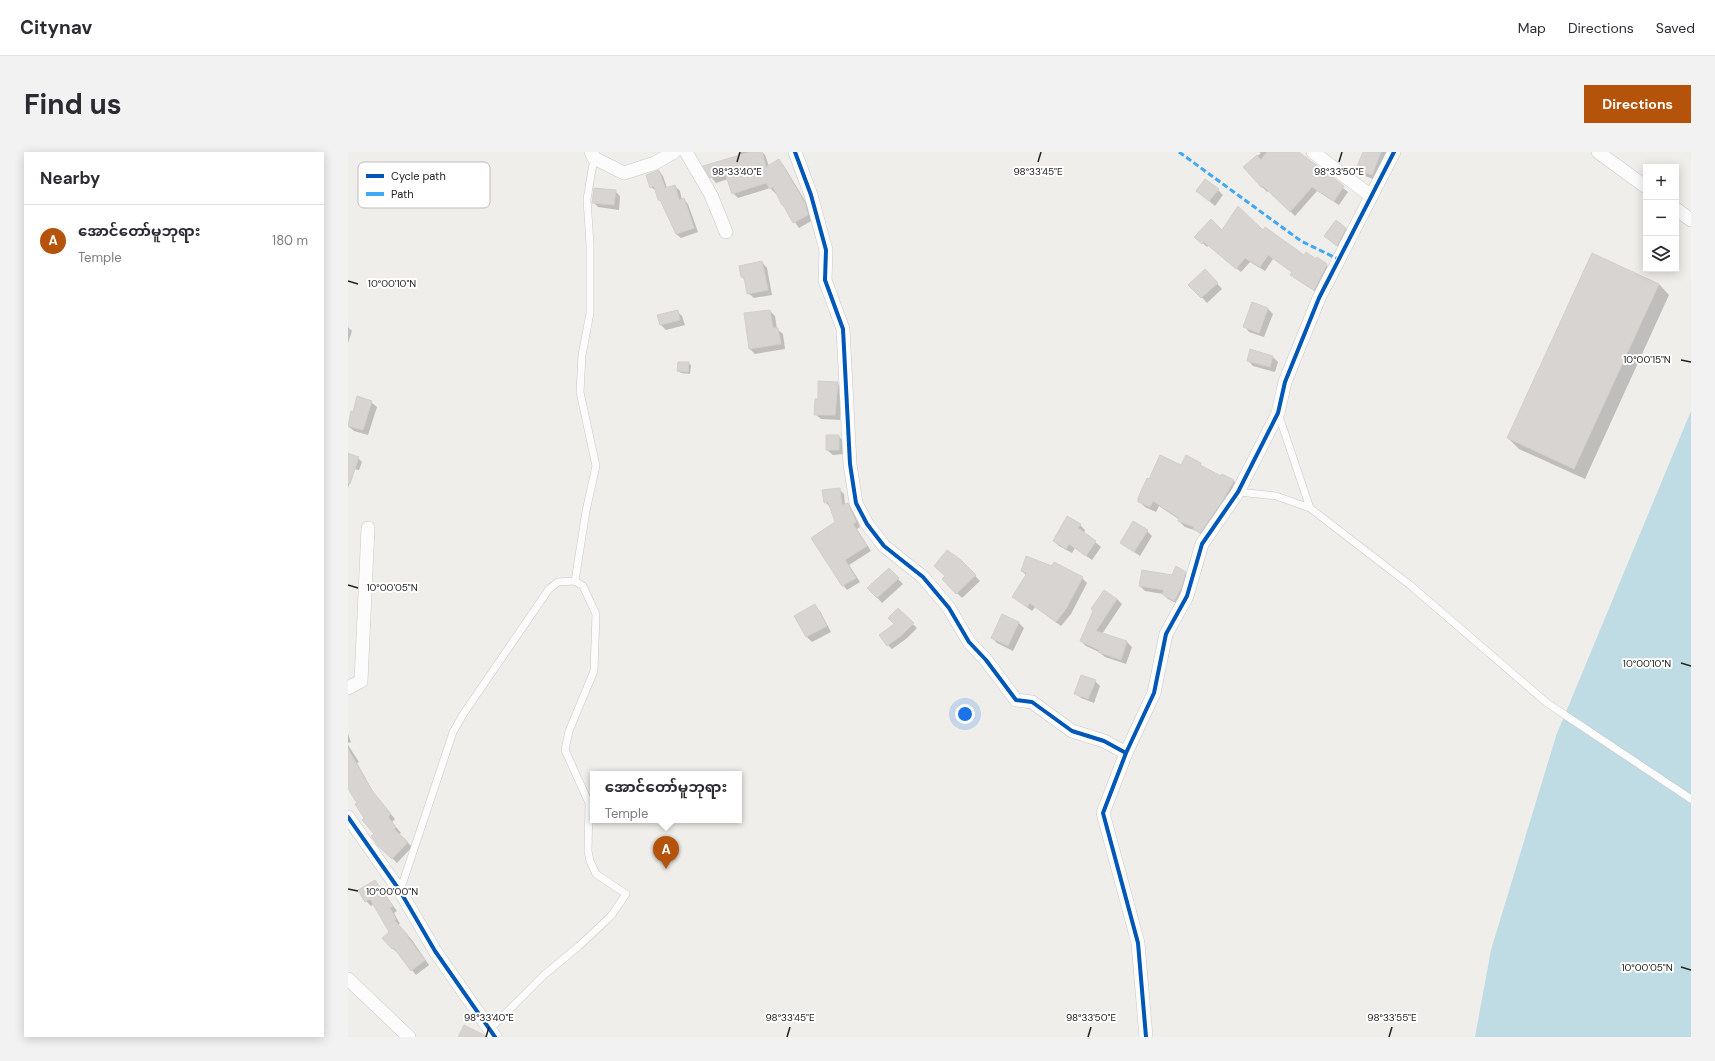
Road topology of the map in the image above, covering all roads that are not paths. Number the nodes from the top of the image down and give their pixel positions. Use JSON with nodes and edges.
{"nodes":[{"id":1,"x":674,"y":152,"type":"edge"},
{"id":2,"x":686,"y":152,"type":"edge"},
{"id":3,"x":795,"y":152,"type":"edge"},
{"id":4,"x":1313,"y":152,"type":"edge"},
{"id":5,"x":1394,"y":152,"type":"edge"},
{"id":6,"x":1598,"y":152,"type":"edge"},
{"id":7,"x":592,"y":155,"type":"edge"},
{"id":8,"x":1643,"y":185,"type":"edge"},
{"id":9,"x":1371,"y":196,"type":"junction"},
{"id":10,"x":1679,"y":211,"type":"edge"},
{"id":11,"x":1691,"y":220,"type":"edge"},
{"id":12,"x":726,"y":232,"type":"dead end"},
{"id":13,"x":1278,"y":413,"type":"junction"},
{"id":14,"x":1238,"y":492,"type":"junction"},
{"id":15,"x":1310,"y":508,"type":"junction"},
{"id":16,"x":368,"y":528,"type":"dead end"},
{"id":17,"x":575,"y":581,"type":"junction"},
{"id":18,"x":348,"y":688,"type":"edge"},
{"id":19,"x":1126,"y":753,"type":"junction"},
{"id":20,"x":1691,"y":799,"type":"edge"},
{"id":21,"x":348,"y":817,"type":"edge"},
{"id":22,"x":400,"y":891,"type":"junction"},
{"id":23,"x":349,"y":981,"type":"edge"},
{"id":24,"x":490,"y":1034,"type":"edge"},
{"id":25,"x":408,"y":1037,"type":"edge"},
{"id":26,"x":1146,"y":1037,"type":"edge"}],
"edges":[{"from":1,"to":7,"type":"street"},
{"from":2,"to":12,"type":"street"},
{"from":3,"to":19,"type":"street"},
{"from":4,"to":9,"type":"street"},
{"from":5,"to":9,"type":"street"},
{"from":6,"to":8,"type":"street"},
{"from":7,"to":17,"type":"lane"},
{"from":9,"to":13,"type":"street"},
{"from":10,"to":11,"type":"street"},
{"from":13,"to":14,"type":"street"},
{"from":13,"to":15,"type":"lane"},
{"from":14,"to":15,"type":"lane"},
{"from":14,"to":19,"type":"street"},
{"from":15,"to":20,"type":"lane"},
{"from":16,"to":18,"type":"street"},
{"from":17,"to":22,"type":"lane"},
{"from":17,"to":24,"type":"lane"},
{"from":19,"to":26,"type":"street"},
{"from":21,"to":22,"type":"street"},
{"from":22,"to":24,"type":"street"},
{"from":23,"to":25,"type":"street"}]}
